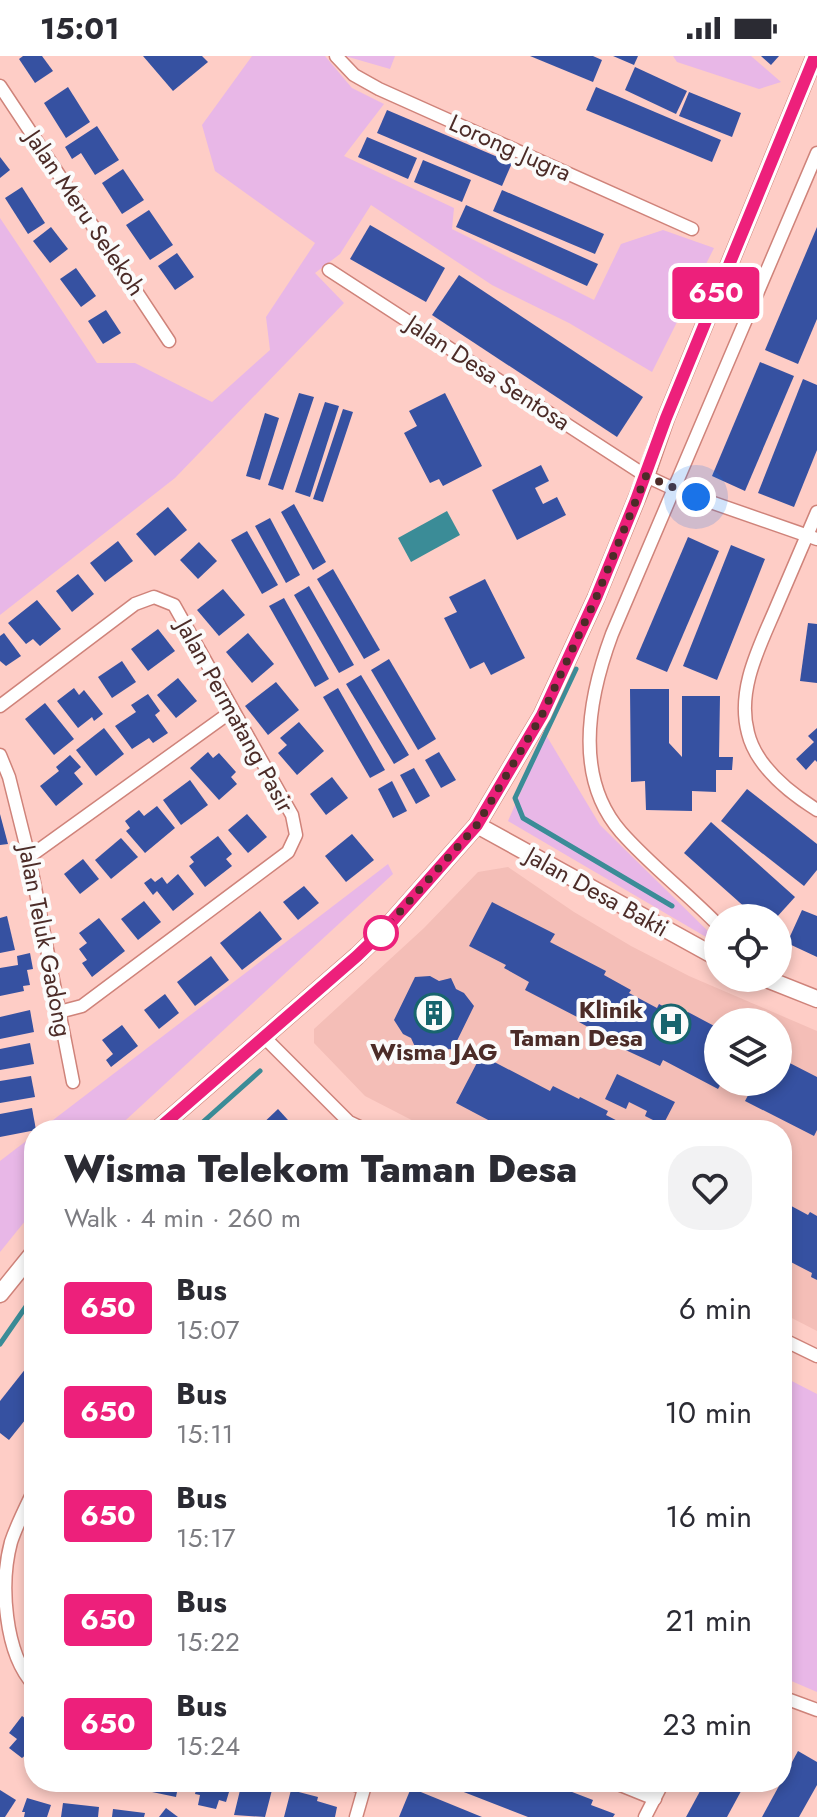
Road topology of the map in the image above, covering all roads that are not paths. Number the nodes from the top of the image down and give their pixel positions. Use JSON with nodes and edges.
{"nodes":[{"id":1,"x":336,"y":56,"type":"edge"},
{"id":2,"x":815,"y":56,"type":"edge"},
{"id":3,"x":0,"y":86,"type":"edge"},
{"id":4,"x":817,"y":153,"type":"edge"},
{"id":5,"x":692,"y":229,"type":"dead end"},
{"id":6,"x":329,"y":270,"type":"dead end"},
{"id":7,"x":169,"y":341,"type":"dead end"},
{"id":8,"x":646,"y":476,"type":"junction"},
{"id":9,"x":676,"y":490,"type":"junction"},
{"id":10,"x":817,"y":512,"type":"edge"},
{"id":11,"x":812,"y":538,"type":"edge"},
{"id":12,"x":0,"y":706,"type":"edge"},
{"id":13,"x":232,"y":711,"type":"junction"},
{"id":14,"x":0,"y":755,"type":"edge"},
{"id":15,"x":817,"y":810,"type":"edge"},
{"id":16,"x":477,"y":825,"type":"junction"},
{"id":17,"x":29,"y":857,"type":"junction"},
{"id":18,"x":704,"y":912,"type":"edge"},
{"id":19,"x":704,"y":950,"type":"edge"},
{"id":20,"x":792,"y":989,"type":"edge"},
{"id":21,"x":817,"y":999,"type":"edge"},
{"id":22,"x":59,"y":1012,"type":"junction"},
{"id":23,"x":265,"y":1038,"type":"junction"},
{"id":24,"x":73,"y":1082,"type":"dead end"},
{"id":25,"x":169,"y":1120,"type":"edge"},
{"id":26,"x":340,"y":1120,"type":"edge"},
{"id":27,"x":24,"y":1264,"type":"edge"},
{"id":28,"x":0,"y":1294,"type":"edge"},
{"id":29,"x":792,"y":1344,"type":"edge"},
{"id":30,"x":817,"y":1356,"type":"edge"},
{"id":31,"x":24,"y":1512,"type":"edge"},
{"id":32,"x":24,"y":1674,"type":"edge"},
{"id":33,"x":792,"y":1701,"type":"edge"},
{"id":34,"x":817,"y":1710,"type":"edge"},
{"id":35,"x":363,"y":1792,"type":"edge"},
{"id":36,"x":638,"y":1792,"type":"edge"},
{"id":37,"x":658,"y":1792,"type":"edge"},
{"id":38,"x":655,"y":1799,"type":"junction"},
{"id":39,"x":356,"y":1817,"type":"edge"},
{"id":40,"x":645,"y":1817,"type":"edge"}],
"edges":[{"from":1,"to":5,"type":"street","name":"Lorong Jugra"},
{"from":2,"to":8,"type":"street"},
{"from":3,"to":7,"type":"street","name":"Jalan Meru Selekoh"},
{"from":4,"to":9,"type":"street"},
{"from":6,"to":8,"type":"street","name":"Jalan Desa Sentosa"},
{"from":8,"to":9,"type":"street","name":"Jalan Desa Sentosa"},
{"from":8,"to":16,"type":"street"},
{"from":9,"to":11,"type":"street","name":"Jalan Desa Sentosa"},
{"from":9,"to":18,"type":"street"},
{"from":10,"to":11,"type":"street"},
{"from":11,"to":15,"type":"street"},
{"from":12,"to":13,"type":"street","name":"Jalan Permatang Pasir"},
{"from":13,"to":17,"type":"street"},
{"from":13,"to":22,"type":"street","name":"Jalan Permatang Pasir"},
{"from":14,"to":17,"type":"street","name":"Jalan Teluk Gadong"},
{"from":16,"to":19,"type":"street","name":"Jalan Desa Bakti"},
{"from":16,"to":23,"type":"street"},
{"from":17,"to":22,"type":"street","name":"Jalan Teluk Gadong"},
{"from":20,"to":21,"type":"street"},
{"from":22,"to":24,"type":"street","name":"Jalan Teluk Gadong"},
{"from":23,"to":25,"type":"street"},
{"from":23,"to":26,"type":"street"},
{"from":27,"to":28,"type":"street"},
{"from":29,"to":30,"type":"street"},
{"from":31,"to":32,"type":"street"},
{"from":33,"to":34,"type":"street"},
{"from":35,"to":39,"type":"street"},
{"from":36,"to":38,"type":"street"},
{"from":37,"to":38,"type":"street"},
{"from":38,"to":40,"type":"street"}]}
